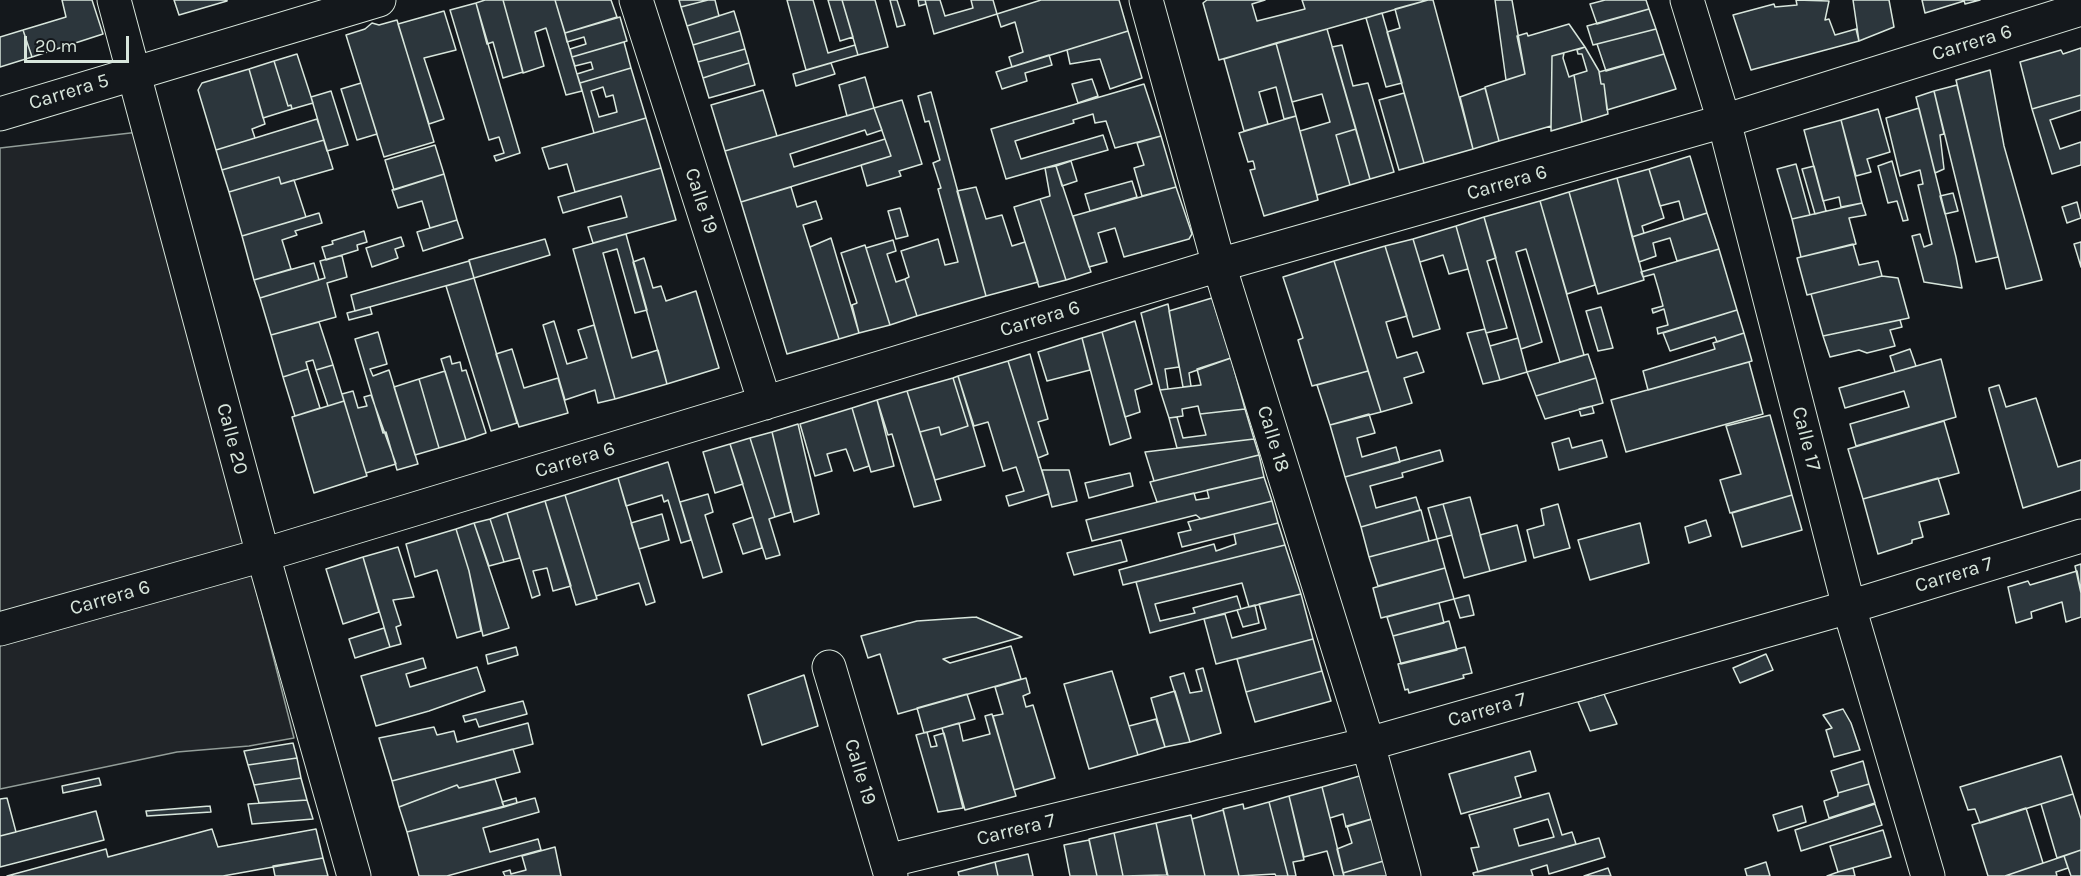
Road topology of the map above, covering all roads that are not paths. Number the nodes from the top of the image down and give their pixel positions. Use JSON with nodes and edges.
{"nodes":[{"id":1,"x":114,"y":0,"type":"edge"},
{"id":2,"x":379,"y":0,"type":"edge"},
{"id":3,"x":636,"y":0,"type":"edge"},
{"id":4,"x":1146,"y":0,"type":"edge"},
{"id":5,"x":1687,"y":0,"type":"edge"},
{"id":6,"x":2081,"y":9,"type":"edge"},
{"id":7,"x":133,"y":73,"type":"junction"},
{"id":8,"x":0,"y":114,"type":"edge"},
{"id":9,"x":1724,"y":121,"type":"junction"},
{"id":10,"x":1219,"y":264,"type":"junction"},
{"id":11,"x":765,"y":403,"type":"junction"},
{"id":12,"x":2081,"y":536,"type":"edge"},
{"id":13,"x":263,"y":555,"type":"junction"},
{"id":14,"x":1849,"y":607,"type":"junction"},
{"id":15,"x":0,"y":629,"type":"edge"},
{"id":16,"x":829,"y":668,"type":"dead end"},
{"id":17,"x":1368,"y":744,"type":"junction"},
{"id":18,"x":889,"y":868,"type":"edge"},
{"id":19,"x":354,"y":876,"type":"edge"},
{"id":20,"x":1404,"y":876,"type":"edge"},
{"id":21,"x":1928,"y":876,"type":"edge"}],
"edges":[{"from":1,"to":7,"type":"street","name":"Calle 20"},
{"from":2,"to":7,"type":"street","name":"Carrera 5"},
{"from":3,"to":11,"type":"street","name":"Calle 19"},
{"from":4,"to":10,"type":"street","name":"Calle 18"},
{"from":5,"to":9,"type":"street","name":"Calle 17"},
{"from":6,"to":9,"type":"street","name":"Carrera 6"},
{"from":7,"to":8,"type":"street","name":"Carrera 5"},
{"from":7,"to":13,"type":"street","name":"Calle 20"},
{"from":9,"to":10,"type":"street","name":"Carrera 6"},
{"from":9,"to":14,"type":"street","name":"Calle 17"},
{"from":10,"to":11,"type":"street","name":"Carrera 6"},
{"from":10,"to":17,"type":"street","name":"Calle 18"},
{"from":11,"to":13,"type":"street","name":"Carrera 6"},
{"from":12,"to":14,"type":"street","name":"Carrera 7"},
{"from":13,"to":15,"type":"street","name":"Carrera 6"},
{"from":13,"to":19,"type":"street","name":"Calle 20"},
{"from":14,"to":17,"type":"street","name":"Carrera 7"},
{"from":14,"to":21,"type":"street","name":"Calle 17"},
{"from":16,"to":18,"type":"street","name":"Calle 19"},
{"from":17,"to":18,"type":"street","name":"Carrera 7"},
{"from":17,"to":20,"type":"street","name":"Calle 18"}]}
